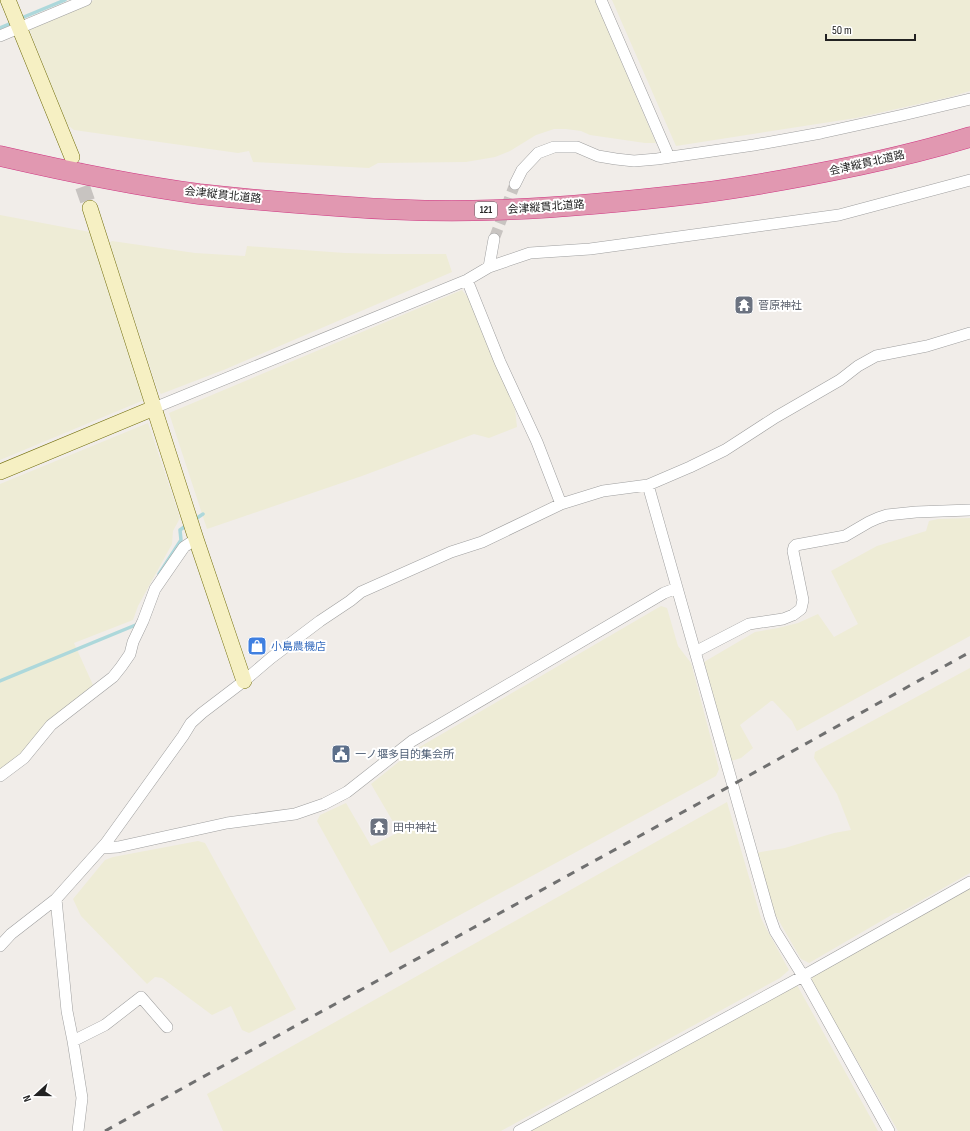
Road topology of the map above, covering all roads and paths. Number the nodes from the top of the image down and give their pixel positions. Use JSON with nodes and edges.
{"nodes":[{"id":1,"x":8,"y":0,"type":"edge"},
{"id":2,"x":86,"y":0,"type":"edge"},
{"id":3,"x":601,"y":0,"type":"edge"},
{"id":4,"x":19,"y":28,"type":"junction"},
{"id":5,"x":0,"y":36,"type":"edge"},
{"id":6,"x":970,"y":99,"type":"edge"},
{"id":7,"x":970,"y":137,"type":"edge"},
{"id":8,"x":970,"y":149,"type":"edge"},
{"id":9,"x":0,"y":156,"type":"edge"},
{"id":10,"x":72,"y":157,"type":"tunnel mouth"},
{"id":11,"x":669,"y":157,"type":"junction"},
{"id":12,"x":0,"y":167,"type":"edge"},
{"id":13,"x":970,"y":180,"type":"edge"},
{"id":14,"x":515,"y":184,"type":"tunnel mouth"},
{"id":15,"x":90,"y":208,"type":"tunnel mouth"},
{"id":16,"x":494,"y":239,"type":"tunnel mouth"},
{"id":17,"x":489,"y":267,"type":"junction"},
{"id":18,"x":467,"y":280,"type":"junction"},
{"id":19,"x":970,"y":332,"type":"edge"},
{"id":20,"x":154,"y":408,"type":"junction"},
{"id":21,"x":0,"y":472,"type":"edge"},
{"id":22,"x":648,"y":485,"type":"junction"},
{"id":23,"x":561,"y":504,"type":"junction"},
{"id":24,"x":970,"y":510,"type":"edge"},
{"id":25,"x":196,"y":538,"type":"junction"},
{"id":26,"x":677,"y":588,"type":"junction"},
{"id":27,"x":696,"y":652,"type":"junction"},
{"id":28,"x":244,"y":681,"type":"junction"},
{"id":29,"x":0,"y":776,"type":"edge"},
{"id":30,"x":102,"y":848,"type":"junction"},
{"id":31,"x":970,"y":882,"type":"edge"},
{"id":32,"x":56,"y":899,"type":"junction"},
{"id":33,"x":0,"y":946,"type":"edge"},
{"id":34,"x":803,"y":976,"type":"junction"},
{"id":35,"x":167,"y":1027,"type":"dead end"},
{"id":36,"x":73,"y":1041,"type":"junction"},
{"id":37,"x":78,"y":1131,"type":"edge"},
{"id":38,"x":519,"y":1131,"type":"edge"},
{"id":39,"x":889,"y":1131,"type":"edge"}],
"edges":[{"from":1,"to":4,"type":"street"},
{"from":2,"to":4,"type":"street"},
{"from":3,"to":11,"type":"street"},
{"from":4,"to":5,"type":"street"},
{"from":4,"to":10,"type":"street"},
{"from":6,"to":11,"type":"street"},
{"from":7,"to":9,"type":"highway","name":"会津縦貫北道路","number":"121"},
{"from":8,"to":12,"type":"highway","name":"会津縦貫北道路","number":"121"},
{"from":11,"to":14,"type":"street"},
{"from":13,"to":17,"type":"street"},
{"from":15,"to":20,"type":"street"},
{"from":16,"to":17,"type":"street"},
{"from":17,"to":18,"type":"street"},
{"from":18,"to":20,"type":"street"},
{"from":18,"to":23,"type":"street"},
{"from":19,"to":22,"type":"street"},
{"from":20,"to":21,"type":"street"},
{"from":20,"to":25,"type":"street"},
{"from":22,"to":23,"type":"street"},
{"from":22,"to":26,"type":"street"},
{"from":23,"to":28,"type":"street"},
{"from":24,"to":27,"type":"street"},
{"from":25,"to":28,"type":"street"},
{"from":25,"to":29,"type":"street"},
{"from":26,"to":27,"type":"street"},
{"from":26,"to":30,"type":"street"},
{"from":27,"to":34,"type":"street"},
{"from":28,"to":30,"type":"street"},
{"from":30,"to":32,"type":"street"},
{"from":31,"to":34,"type":"street"},
{"from":32,"to":33,"type":"street"},
{"from":32,"to":36,"type":"street"},
{"from":34,"to":38,"type":"street"},
{"from":34,"to":39,"type":"street"},
{"from":35,"to":36,"type":"street"},
{"from":36,"to":37,"type":"street"}]}
